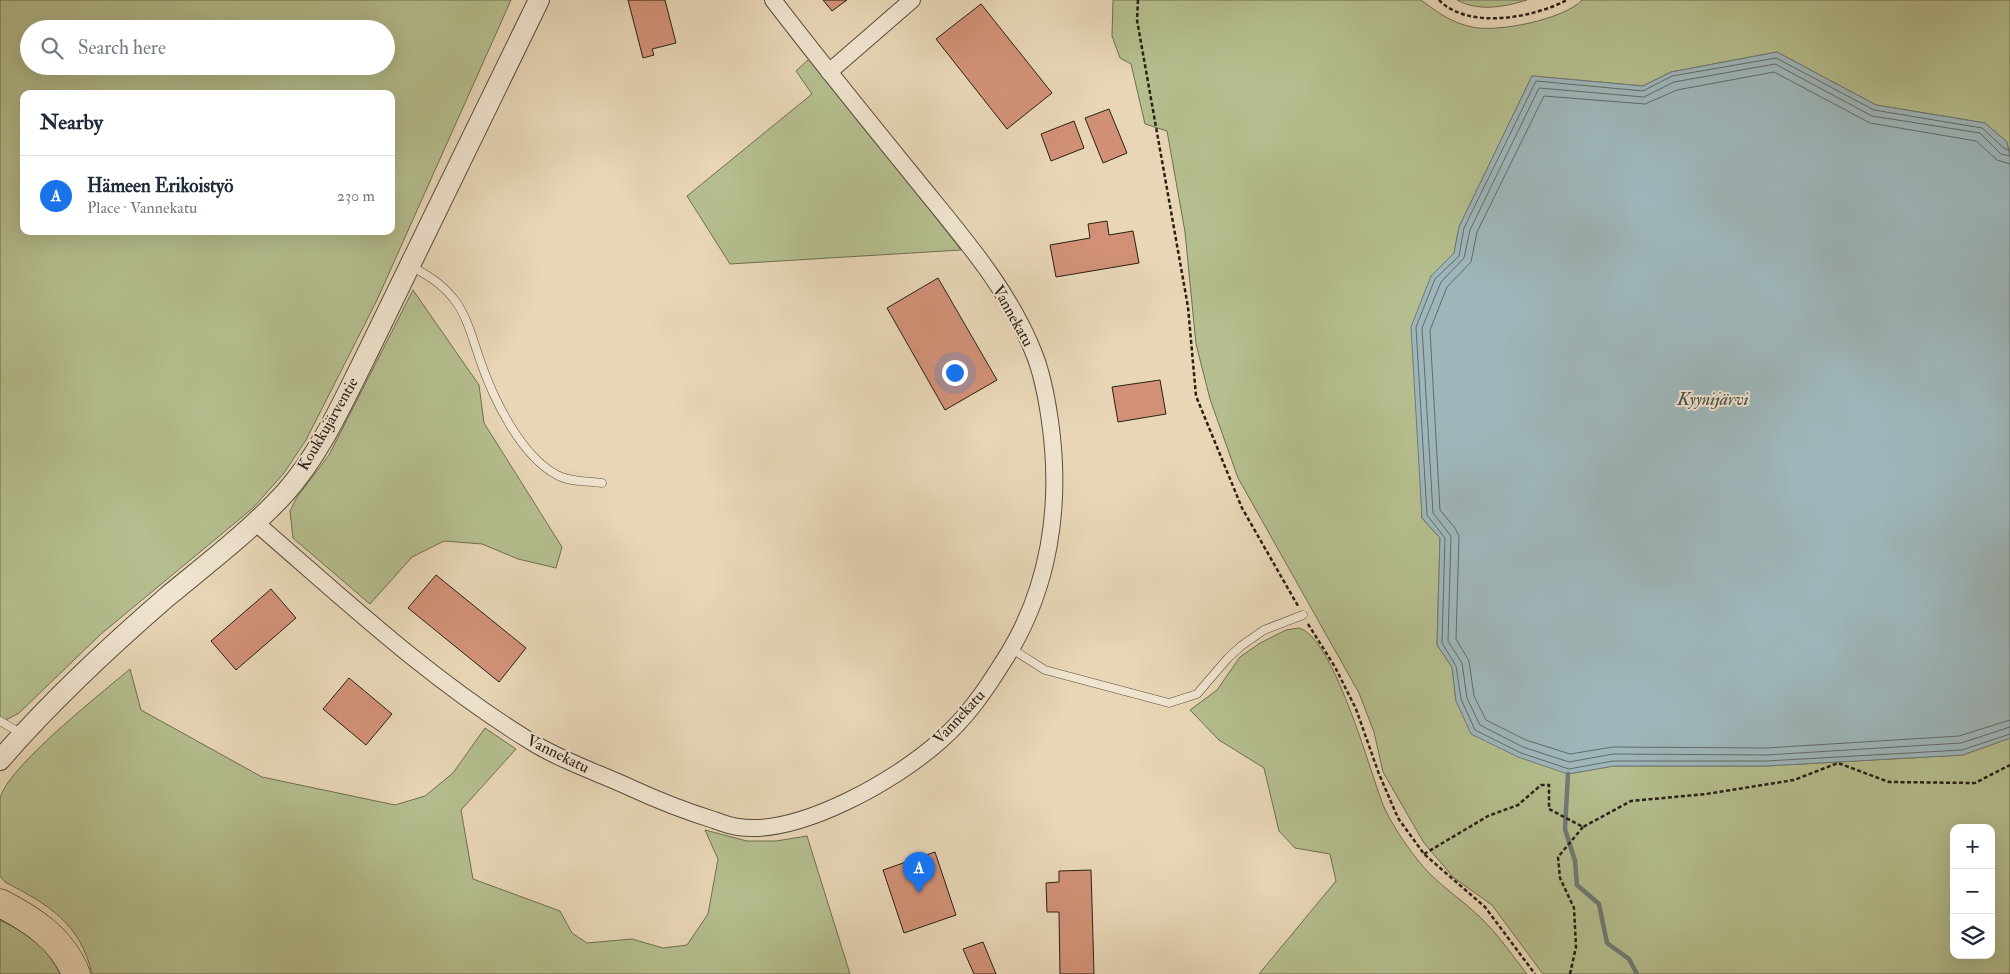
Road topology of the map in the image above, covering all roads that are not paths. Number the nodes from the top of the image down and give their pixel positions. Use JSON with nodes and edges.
{"nodes":[{"id":1,"x":539,"y":0,"type":"edge"},
{"id":2,"x":773,"y":0,"type":"edge"},
{"id":3,"x":912,"y":0,"type":"edge"},
{"id":4,"x":829,"y":72,"type":"junction"},
{"id":5,"x":410,"y":266,"type":"junction"},
{"id":6,"x":602,"y":483,"type":"dead end"},
{"id":7,"x":256,"y":523,"type":"junction"},
{"id":8,"x":1302,"y":615,"type":"road end"},
{"id":9,"x":1012,"y":649,"type":"junction"},
{"id":10,"x":0,"y":721,"type":"edge"},
{"id":11,"x":22,"y":734,"type":"junction"},
{"id":12,"x":0,"y":760,"type":"edge"},
{"id":13,"x":0,"y":903,"type":"edge"},
{"id":14,"x":76,"y":974,"type":"edge"}],
"edges":[{"from":1,"to":5,"type":"street","name":"Koukkujärventie"},
{"from":2,"to":4,"type":"street","name":"Vannekatu"},
{"from":3,"to":4,"type":"street"},
{"from":4,"to":9,"type":"street","name":"Vannekatu"},
{"from":5,"to":6,"type":"lane"},
{"from":5,"to":7,"type":"street","name":"Koukkujärventie"},
{"from":7,"to":9,"type":"street","name":"Vannekatu"},
{"from":7,"to":11,"type":"street","name":"Koukkujärventie"},
{"from":8,"to":9,"type":"lane"},
{"from":10,"to":11,"type":"lane"},
{"from":11,"to":12,"type":"street","name":"Koukkujärventie"},
{"from":13,"to":14,"type":"highway"}]}
